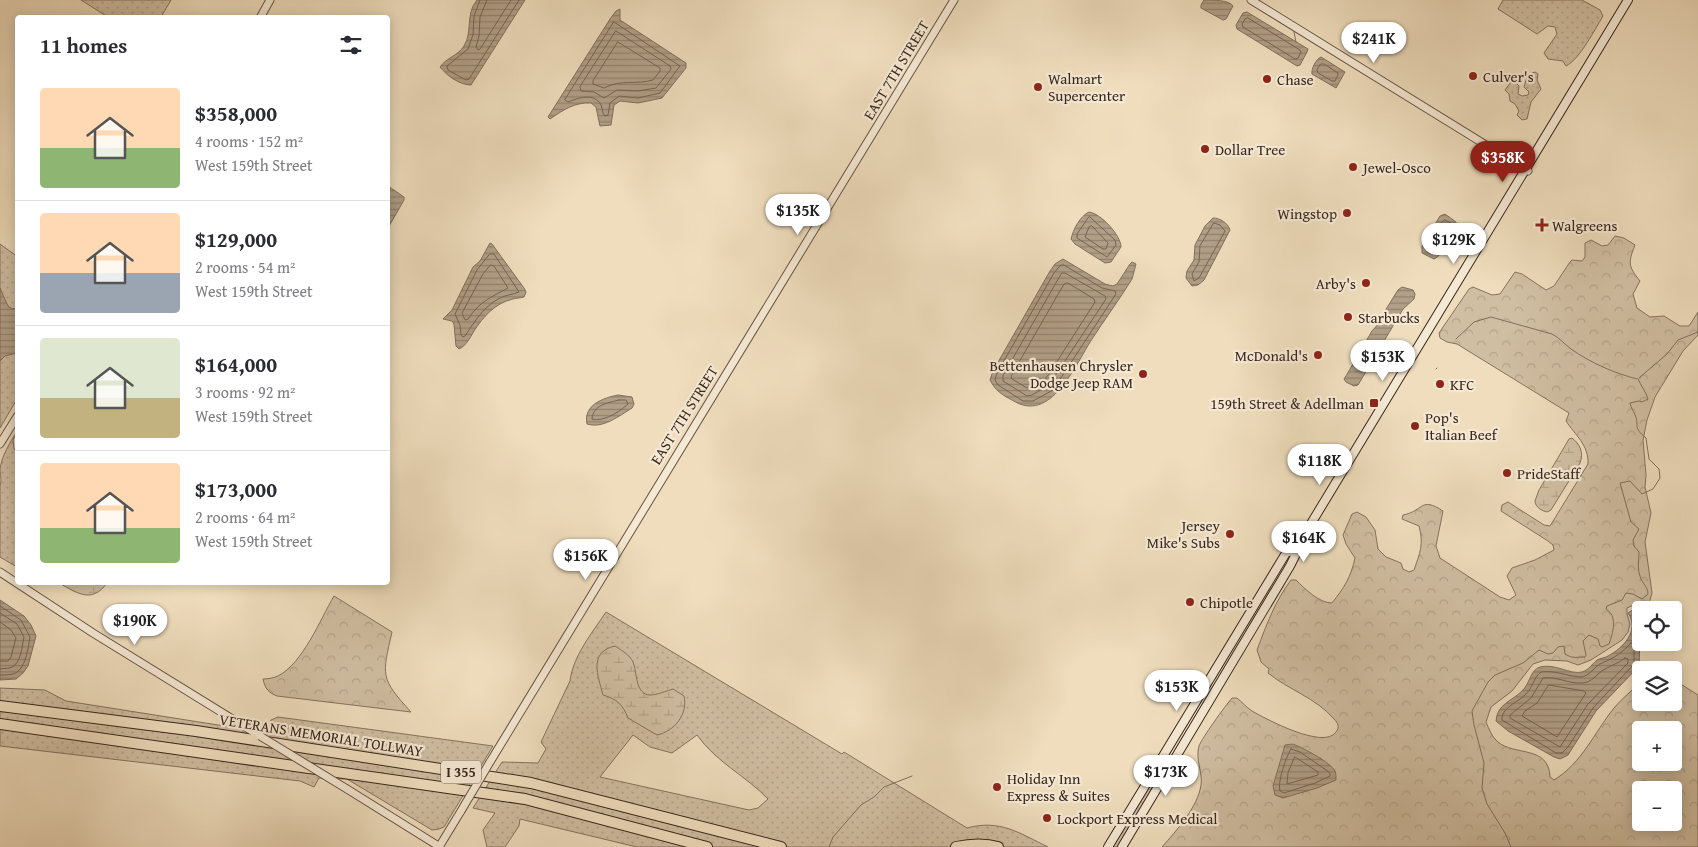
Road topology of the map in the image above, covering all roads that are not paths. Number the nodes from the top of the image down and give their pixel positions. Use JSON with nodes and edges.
{"nodes":[{"id":1,"x":270,"y":0,"type":"edge"},
{"id":2,"x":954,"y":0,"type":"edge"},
{"id":3,"x":1251,"y":0,"type":"edge"},
{"id":4,"x":1628,"y":0,"type":"edge"},
{"id":5,"x":262,"y":15,"type":"edge"},
{"id":6,"x":1526,"y":170,"type":"junction"},
{"id":7,"x":15,"y":420,"type":"edge"},
{"id":8,"x":0,"y":444,"type":"edge"},
{"id":9,"x":1295,"y":550,"type":"junction"},
{"id":10,"x":0,"y":572,"type":"edge"},
{"id":11,"x":15,"y":582,"type":"edge"},
{"id":12,"x":20,"y":585,"type":"edge"},
{"id":13,"x":0,"y":706,"type":"edge"},
{"id":14,"x":0,"y":724,"type":"edge"},
{"id":15,"x":779,"y":846,"type":"edge"},
{"id":16,"x":440,"y":847,"type":"edge"},
{"id":17,"x":707,"y":847,"type":"edge"},
{"id":18,"x":956,"y":847,"type":"edge"},
{"id":19,"x":998,"y":847,"type":"edge"},
{"id":20,"x":1108,"y":847,"type":"edge"},
{"id":21,"x":1122,"y":847,"type":"edge"}],
"edges":[{"from":1,"to":5,"type":"street"},
{"from":2,"to":16,"type":"street","name":"EAST 7TH STREET","bridge":true},
{"from":3,"to":6,"type":"street"},
{"from":4,"to":6,"type":"main road"},
{"from":6,"to":9,"type":"main road"},
{"from":7,"to":8,"type":"street"},
{"from":9,"to":20,"type":"main road"},
{"from":9,"to":21,"type":"main road"},
{"from":10,"to":11,"type":"street","bridge":true},
{"from":12,"to":16,"type":"street","bridge":true},
{"from":13,"to":15,"type":"highway","name":"VETERANS MEMORIAL TOLLWAY","number":"I 355"},
{"from":14,"to":17,"type":"highway","number":"I 355"},
{"from":18,"to":19,"type":"highway"}]}
